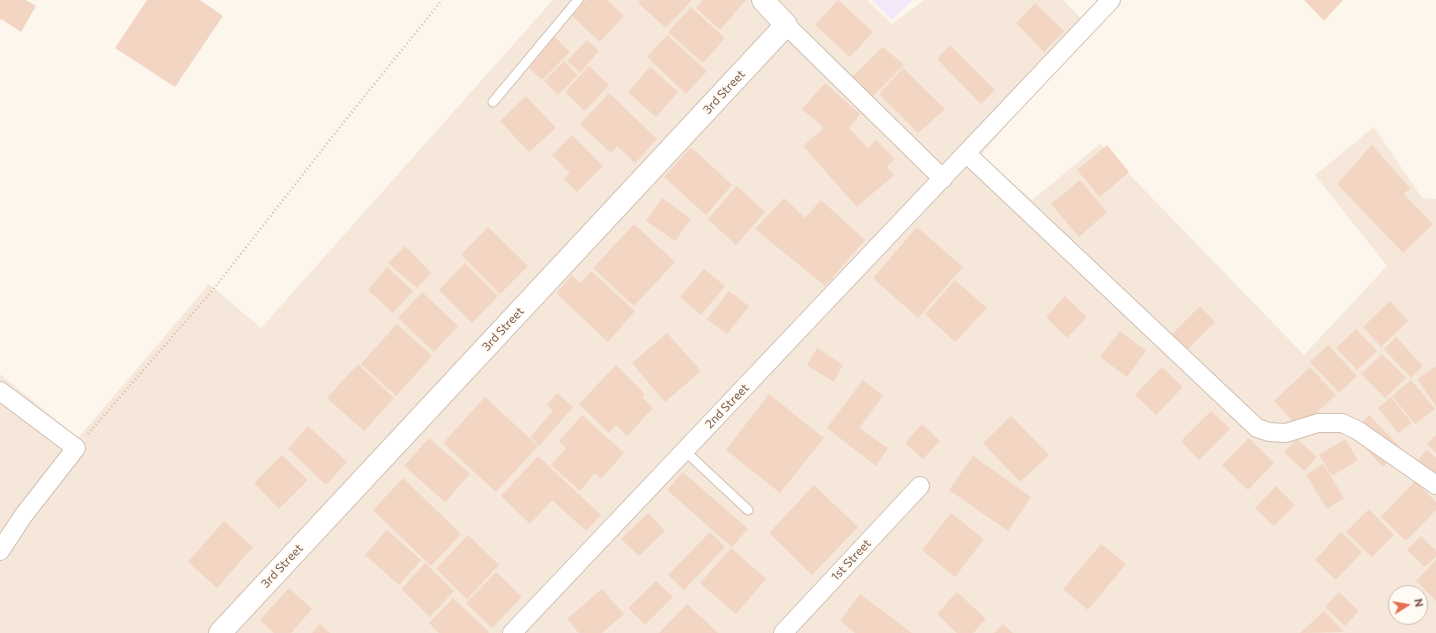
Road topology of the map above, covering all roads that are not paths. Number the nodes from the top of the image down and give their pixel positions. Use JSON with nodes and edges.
{"nodes":[{"id":1,"x":578,"y":0,"type":"edge"},
{"id":2,"x":763,"y":0,"type":"edge"},
{"id":3,"x":1111,"y":0,"type":"edge"},
{"id":4,"x":786,"y":25,"type":"junction"},
{"id":5,"x":493,"y":102,"type":"dead end"},
{"id":6,"x":967,"y":154,"type":"junction"},
{"id":7,"x":943,"y":179,"type":"junction"},
{"id":8,"x":0,"y":391,"type":"edge"},
{"id":9,"x":685,"y":451,"type":"junction"},
{"id":10,"x":1436,"y":485,"type":"edge"},
{"id":11,"x":920,"y":486,"type":"dead end"},
{"id":12,"x":748,"y":510,"type":"dead end"},
{"id":13,"x":0,"y":551,"type":"edge"},
{"id":14,"x":225,"y":631,"type":"edge"},
{"id":15,"x":512,"y":633,"type":"edge"},
{"id":16,"x":783,"y":633,"type":"edge"}],
"edges":[{"from":1,"to":5,"type":"lane"},
{"from":2,"to":4,"type":"street"},
{"from":3,"to":6,"type":"street","name":"2nd Street"},
{"from":4,"to":7,"type":"street"},
{"from":4,"to":14,"type":"street","name":"3rd Street"},
{"from":6,"to":7,"type":"street","name":"2nd Street"},
{"from":6,"to":10,"type":"street"},
{"from":7,"to":9,"type":"street","name":"2nd Street"},
{"from":8,"to":13,"type":"street"},
{"from":9,"to":12,"type":"lane"},
{"from":9,"to":15,"type":"street","name":"2nd Street"},
{"from":11,"to":16,"type":"street","name":"1st Street"}]}
